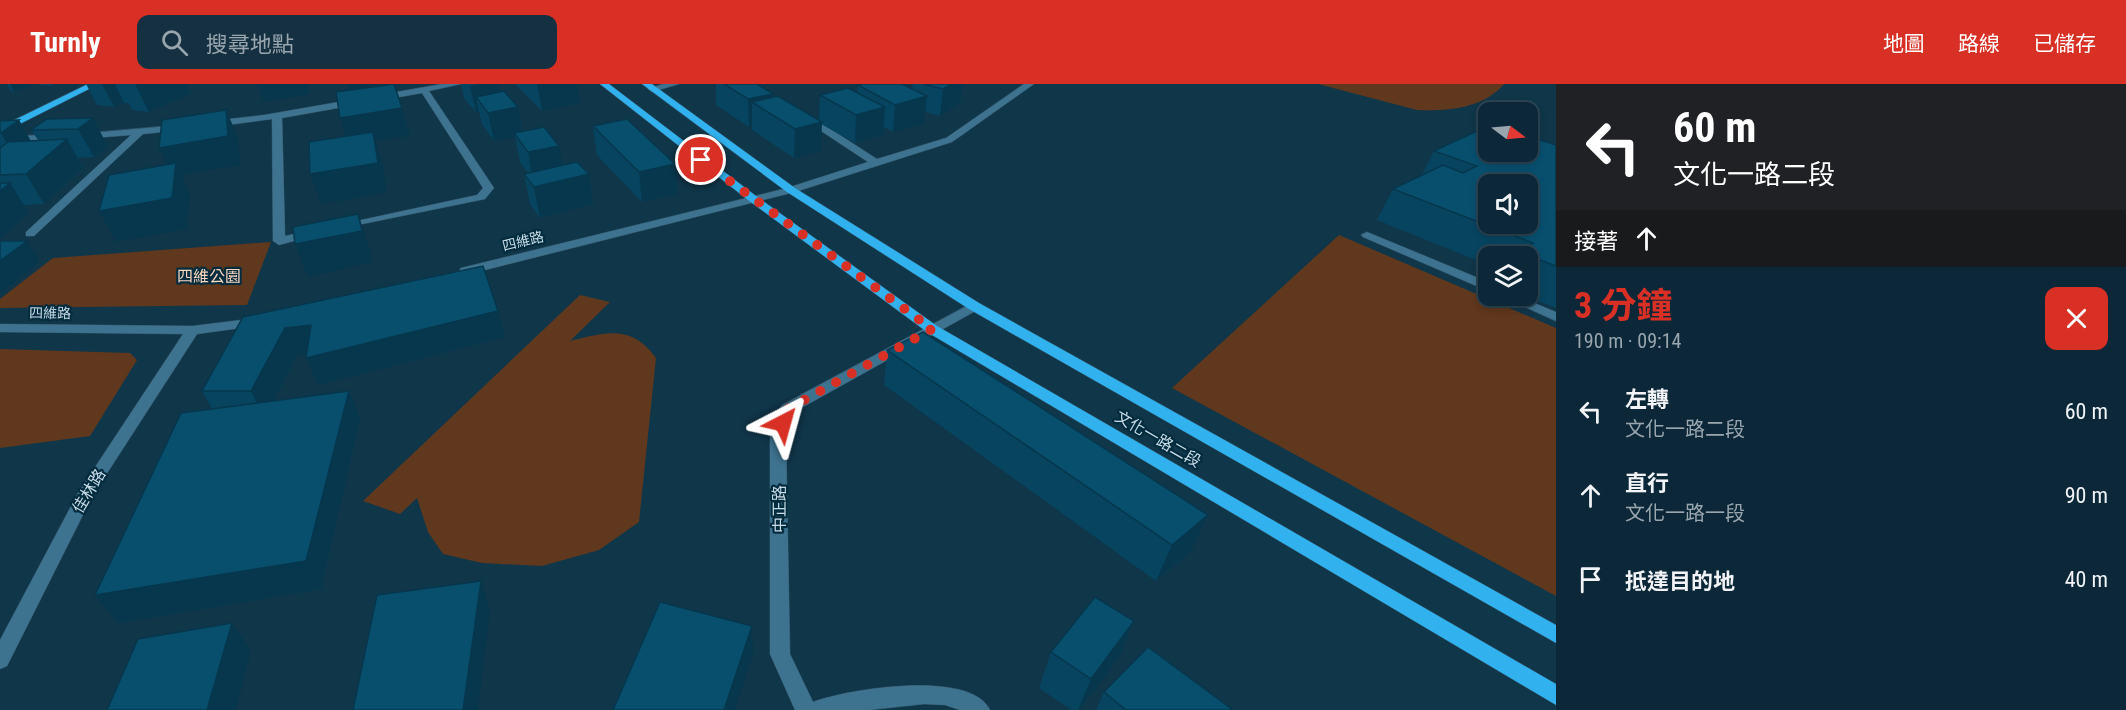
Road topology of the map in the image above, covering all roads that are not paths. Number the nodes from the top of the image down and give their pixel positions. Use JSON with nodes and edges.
{"nodes":[{"id":1,"x":95,"y":84,"type":"edge"},
{"id":2,"x":457,"y":84,"type":"edge"},
{"id":3,"x":604,"y":84,"type":"edge"},
{"id":4,"x":675,"y":84,"type":"edge"},
{"id":5,"x":1030,"y":84,"type":"edge"},
{"id":6,"x":649,"y":86,"type":"edge"},
{"id":7,"x":424,"y":90,"type":"junction"},
{"id":8,"x":277,"y":116,"type":"junction"},
{"id":9,"x":815,"y":123,"type":"edge"},
{"id":10,"x":0,"y":131,"type":"edge"},
{"id":11,"x":139,"y":133,"type":"junction"},
{"id":12,"x":0,"y":140,"type":"edge"},
{"id":13,"x":876,"y":163,"type":"junction"},
{"id":14,"x":791,"y":190,"type":"junction"},
{"id":15,"x":752,"y":198,"type":"junction"},
{"id":16,"x":30,"y":234,"type":"dead end"},
{"id":17,"x":1367,"y":235,"type":"dead end"},
{"id":18,"x":446,"y":276,"type":"edge"},
{"id":19,"x":1478,"y":283,"type":"edge"},
{"id":20,"x":974,"y":306,"type":"junction"},
{"id":21,"x":1530,"y":306,"type":"edge"},
{"id":22,"x":1556,"y":317,"type":"edge"},
{"id":23,"x":271,"y":319,"type":"edge"},
{"id":24,"x":0,"y":328,"type":"edge"},
{"id":25,"x":932,"y":329,"type":"junction"},
{"id":26,"x":192,"y":330,"type":"junction"},
{"id":27,"x":1556,"y":635,"type":"edge"},
{"id":28,"x":0,"y":660,"type":"edge"},
{"id":29,"x":1556,"y":695,"type":"edge"},
{"id":30,"x":806,"y":710,"type":"edge"},
{"id":31,"x":818,"y":710,"type":"edge"},
{"id":32,"x":979,"y":710,"type":"edge"}],
"edges":[{"from":1,"to":10,"type":"main road"},
{"from":2,"to":7,"type":"street"},
{"from":3,"to":15,"type":"main road","name":"文化一路二段"},
{"from":4,"to":6,"type":"street"},
{"from":5,"to":13,"type":"street","name":"四維路"},
{"from":6,"to":14,"type":"main road","name":"文化一路二段"},
{"from":7,"to":8,"type":"street"},
{"from":7,"to":8,"type":"street"},
{"from":8,"to":11,"type":"street"},
{"from":9,"to":13,"type":"street"},
{"from":11,"to":12,"type":"street"},
{"from":11,"to":16,"type":"street"},
{"from":13,"to":14,"type":"street","name":"四維路"},
{"from":14,"to":15,"type":"street","name":"四維路"},
{"from":14,"to":20,"type":"main road","name":"文化一路二段"},
{"from":15,"to":18,"type":"street","name":"四維路"},
{"from":15,"to":25,"type":"main road","name":"文化一路二段"},
{"from":17,"to":19,"type":"street"},
{"from":20,"to":25,"type":"street","name":"中正路"},
{"from":20,"to":27,"type":"main road","name":"文化一路二段"},
{"from":21,"to":22,"type":"street"},
{"from":23,"to":26,"type":"street","name":"四維路"},
{"from":24,"to":26,"type":"street","name":"四維路"},
{"from":25,"to":29,"type":"main road","name":"文化一路二段"},
{"from":25,"to":30,"type":"street","name":"中正路"},
{"from":26,"to":28,"type":"street","name":"佳林路"},
{"from":31,"to":32,"type":"street"}]}
